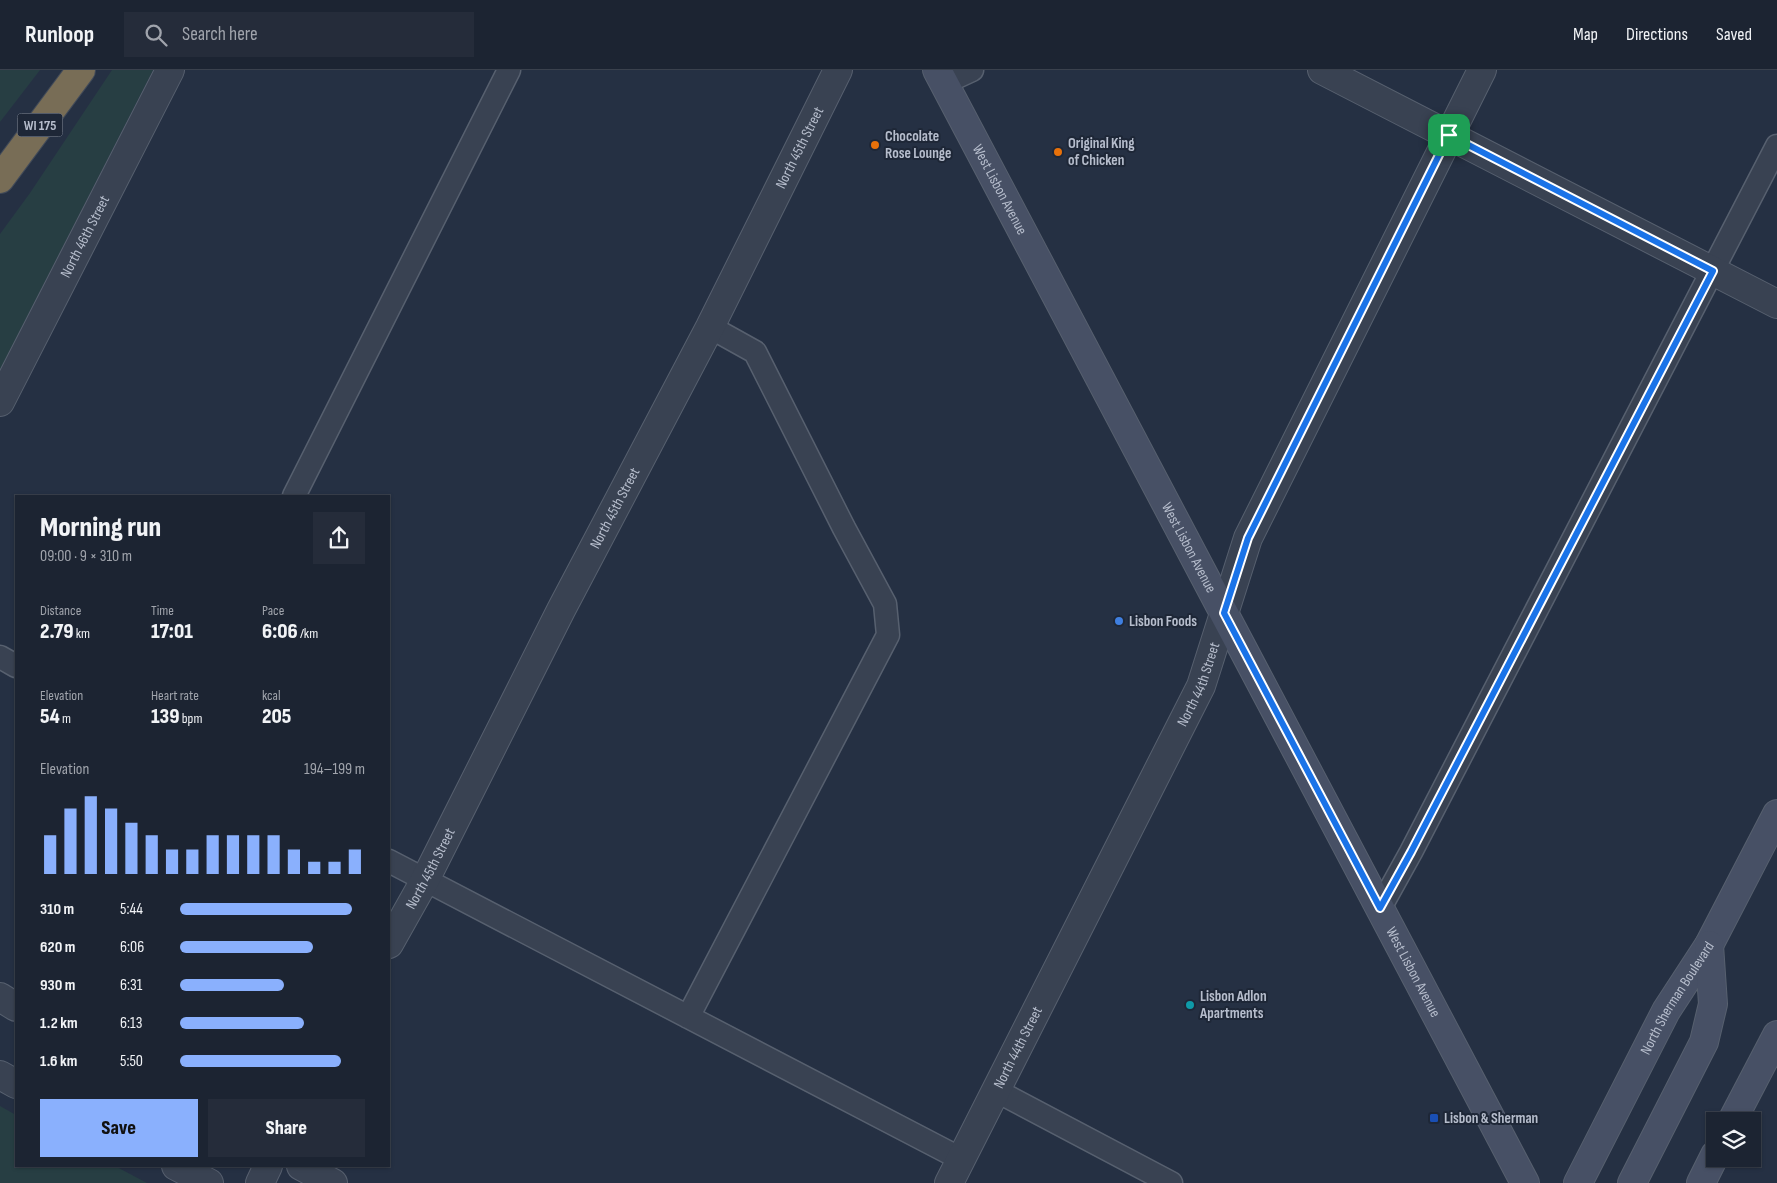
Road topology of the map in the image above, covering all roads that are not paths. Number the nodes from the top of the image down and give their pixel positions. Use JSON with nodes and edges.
{"nodes":[{"id":1,"x":81,"y":70,"type":"edge"},
{"id":2,"x":170,"y":70,"type":"edge"},
{"id":3,"x":509,"y":70,"type":"edge"},
{"id":4,"x":838,"y":70,"type":"edge"},
{"id":5,"x":972,"y":70,"type":"edge"},
{"id":6,"x":1322,"y":70,"type":"edge"},
{"id":7,"x":1482,"y":70,"type":"edge"},
{"id":8,"x":941,"y":77,"type":"edge"},
{"id":9,"x":1449,"y":135,"type":"junction"},
{"id":10,"x":1777,"y":146,"type":"edge"},
{"id":11,"x":0,"y":180,"type":"edge"},
{"id":12,"x":1713,"y":271,"type":"junction"},
{"id":13,"x":1777,"y":304,"type":"edge"},
{"id":14,"x":710,"y":327,"type":"junction"},
{"id":15,"x":0,"y":402,"type":"edge"},
{"id":16,"x":295,"y":495,"type":"edge"},
{"id":17,"x":1224,"y":613,"type":"junction"},
{"id":18,"x":0,"y":657,"type":"edge"},
{"id":19,"x":15,"y":665,"type":"edge"},
{"id":20,"x":1777,"y":814,"type":"edge"},
{"id":21,"x":390,"y":862,"type":"edge"},
{"id":22,"x":425,"y":880,"type":"junction"},
{"id":23,"x":1380,"y":908,"type":"junction"},
{"id":24,"x":390,"y":942,"type":"edge"},
{"id":25,"x":1709,"y":945,"type":"junction"},
{"id":26,"x":0,"y":997,"type":"edge"},
{"id":27,"x":15,"y":1006,"type":"edge"},
{"id":28,"x":688,"y":1017,"type":"junction"},
{"id":29,"x":1777,"y":1035,"type":"edge"},
{"id":30,"x":0,"y":1075,"type":"edge"},
{"id":31,"x":15,"y":1083,"type":"edge"},
{"id":32,"x":996,"y":1090,"type":"junction"},
{"id":33,"x":1737,"y":1112,"type":"edge"},
{"id":34,"x":178,"y":1167,"type":"edge"},
{"id":35,"x":268,"y":1167,"type":"edge"},
{"id":36,"x":303,"y":1167,"type":"edge"},
{"id":37,"x":1709,"y":1167,"type":"edge"},
{"id":38,"x":955,"y":1171,"type":"edge"},
{"id":39,"x":208,"y":1183,"type":"edge"},
{"id":40,"x":260,"y":1183,"type":"edge"},
{"id":41,"x":333,"y":1183,"type":"edge"},
{"id":42,"x":1171,"y":1183,"type":"edge"},
{"id":43,"x":1524,"y":1183,"type":"edge"},
{"id":44,"x":1578,"y":1183,"type":"edge"},
{"id":45,"x":1632,"y":1183,"type":"edge"},
{"id":46,"x":1700,"y":1183,"type":"edge"}],
"edges":[{"from":1,"to":11,"type":"highway","number":"WI 175"},
{"from":2,"to":15,"type":"street","name":"North 46th Street"},
{"from":3,"to":16,"type":"lane"},
{"from":4,"to":14,"type":"street","name":"North 45th Street"},
{"from":5,"to":8,"type":"lane"},
{"from":6,"to":9,"type":"street"},
{"from":7,"to":9,"type":"street","name":"North 44th Street"},
{"from":8,"to":17,"type":"main road","name":"West Lisbon Avenue"},
{"from":9,"to":12,"type":"street"},
{"from":9,"to":17,"type":"street","name":"North 44th Street"},
{"from":10,"to":12,"type":"lane"},
{"from":12,"to":13,"type":"street"},
{"from":12,"to":23,"type":"lane"},
{"from":14,"to":22,"type":"street","name":"North 45th Street"},
{"from":14,"to":28,"type":"lane"},
{"from":17,"to":23,"type":"main road","name":"West Lisbon Avenue"},
{"from":17,"to":32,"type":"street","name":"North 44th Street"},
{"from":18,"to":19,"type":"lane"},
{"from":20,"to":25,"type":"main road","name":"North Sherman Boulevard"},
{"from":21,"to":22,"type":"lane"},
{"from":22,"to":24,"type":"street","name":"North 45th Street"},
{"from":22,"to":28,"type":"lane"},
{"from":23,"to":43,"type":"main road","name":"West Lisbon Avenue"},
{"from":25,"to":44,"type":"main road","name":"North Sherman Boulevard"},
{"from":25,"to":45,"type":"main road"},
{"from":26,"to":27,"type":"street"},
{"from":28,"to":38,"type":"lane"},
{"from":29,"to":33,"type":"main road"},
{"from":30,"to":31,"type":"street"},
{"from":32,"to":38,"type":"street","name":"North 44th Street"},
{"from":32,"to":42,"type":"lane"},
{"from":34,"to":39,"type":"street"},
{"from":35,"to":40,"type":"street"},
{"from":36,"to":41,"type":"street"},
{"from":37,"to":46,"type":"main road"}]}
